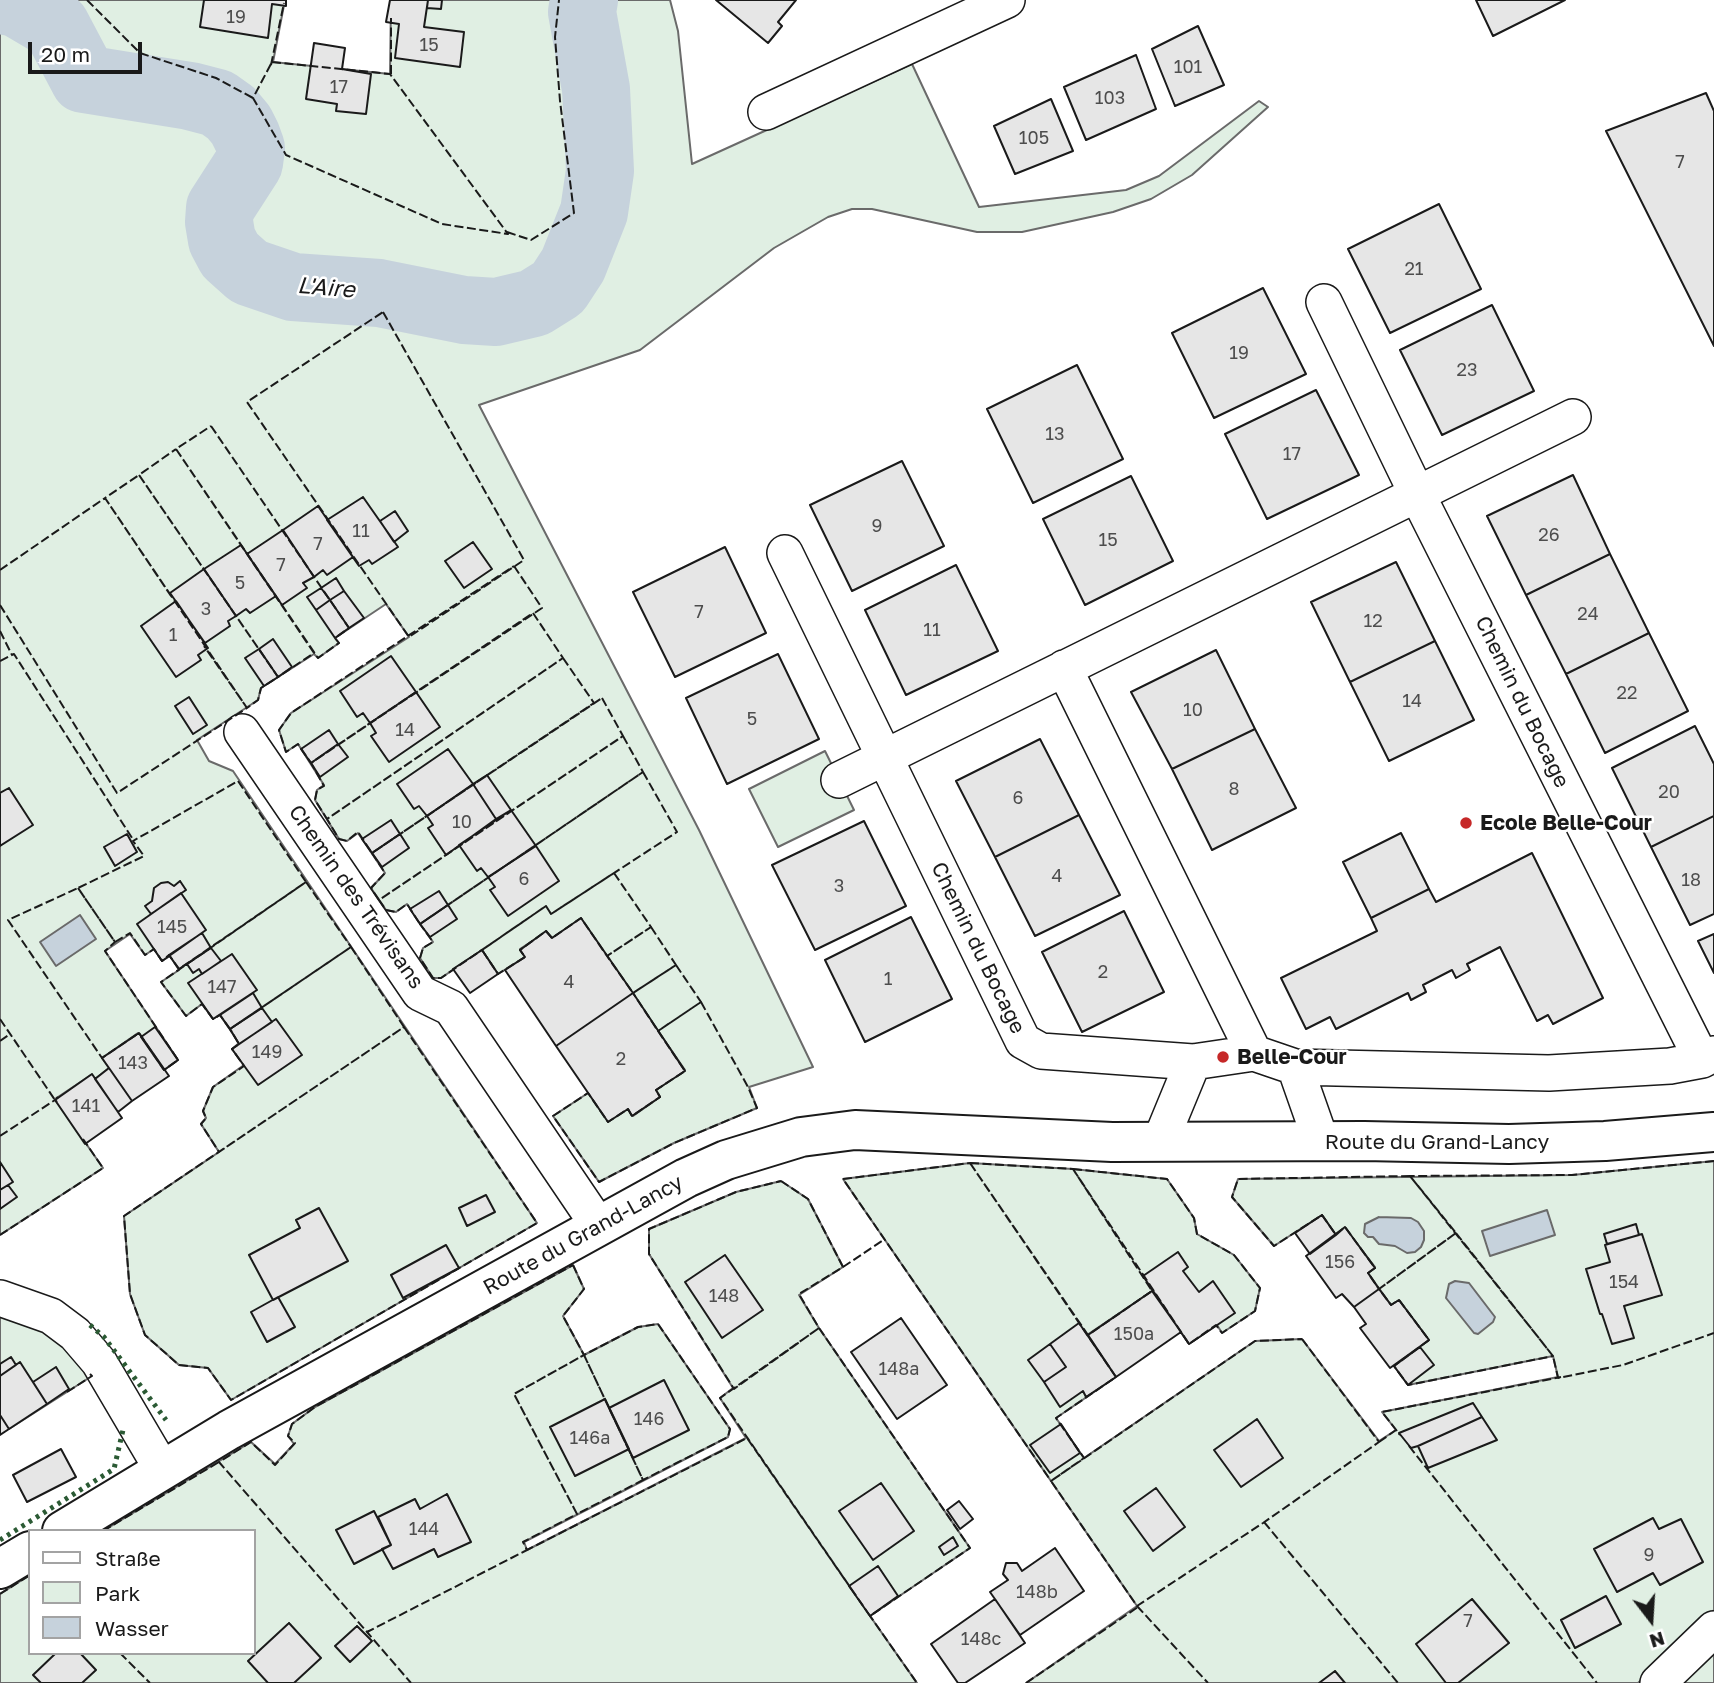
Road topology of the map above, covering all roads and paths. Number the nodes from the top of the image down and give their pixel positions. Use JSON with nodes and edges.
{"nodes":[{"id":1,"x":1007,"y":0,"type":"edge"},
{"id":2,"x":766,"y":112,"type":"dead end"},
{"id":3,"x":1324,"y":302,"type":"dead end"},
{"id":4,"x":1573,"y":417,"type":"dead end"},
{"id":5,"x":1417,"y":494,"type":"junction"},
{"id":6,"x":785,"y":553,"type":"dead end"},
{"id":7,"x":1064,"y":668,"type":"junction"},
{"id":8,"x":242,"y":732,"type":"dead end"},
{"id":9,"x":884,"y":758,"type":"junction"},
{"id":10,"x":839,"y":780,"type":"dead end"},
{"id":11,"x":1254,"y":1053,"type":"junction"},
{"id":12,"x":1708,"y":1057,"type":"edge"},
{"id":13,"x":1193,"y":1062,"type":"junction"},
{"id":14,"x":1295,"y":1067,"type":"junction"},
{"id":15,"x":1714,"y":1132,"type":"edge"},
{"id":16,"x":1321,"y":1141,"type":"junction"},
{"id":17,"x":1160,"y":1142,"type":"junction"},
{"id":18,"x":598,"y":1225,"type":"junction"},
{"id":19,"x":0,"y":1297,"type":"edge"},
{"id":20,"x":162,"y":1469,"type":"junction"},
{"id":21,"x":65,"y":1529,"type":"edge"},
{"id":22,"x":28,"y":1552,"type":"edge"},
{"id":23,"x":0,"y":1569,"type":"edge"},
{"id":24,"x":1714,"y":1629,"type":"edge"},
{"id":25,"x":1658,"y":1683,"type":"edge"}],
"edges":[{"from":1,"to":2,"type":"street"},
{"from":3,"to":5,"type":"street","name":"Chemin du Bocage"},
{"from":4,"to":5,"type":"street"},
{"from":5,"to":7,"type":"street"},
{"from":5,"to":12,"type":"street","name":"Chemin du Bocage"},
{"from":6,"to":9,"type":"street","name":"Chemin du Bocage"},
{"from":7,"to":9,"type":"street"},
{"from":7,"to":11,"type":"street"},
{"from":8,"to":18,"type":"street","name":"Chemin des Trévisans"},
{"from":9,"to":10,"type":"street"},
{"from":9,"to":13,"type":"street","name":"Chemin du Bocage"},
{"from":11,"to":13,"type":"street","name":"Chemin du Bocage"},
{"from":11,"to":14,"type":"street","name":"Chemin du Bocage"},
{"from":12,"to":14,"type":"street","name":"Chemin du Bocage"},
{"from":13,"to":17,"type":"street"},
{"from":14,"to":16,"type":"street"},
{"from":15,"to":16,"type":"street","name":"Route du Grand-Lancy"},
{"from":16,"to":17,"type":"street","name":"Route du Grand-Lancy"},
{"from":17,"to":18,"type":"street","name":"Route du Grand-Lancy"},
{"from":18,"to":20,"type":"street","name":"Route du Grand-Lancy"},
{"from":19,"to":20,"type":"street"},
{"from":20,"to":21,"type":"street","name":"Route du Grand-Lancy"},
{"from":22,"to":23,"type":"street"},
{"from":24,"to":25,"type":"street"}]}
